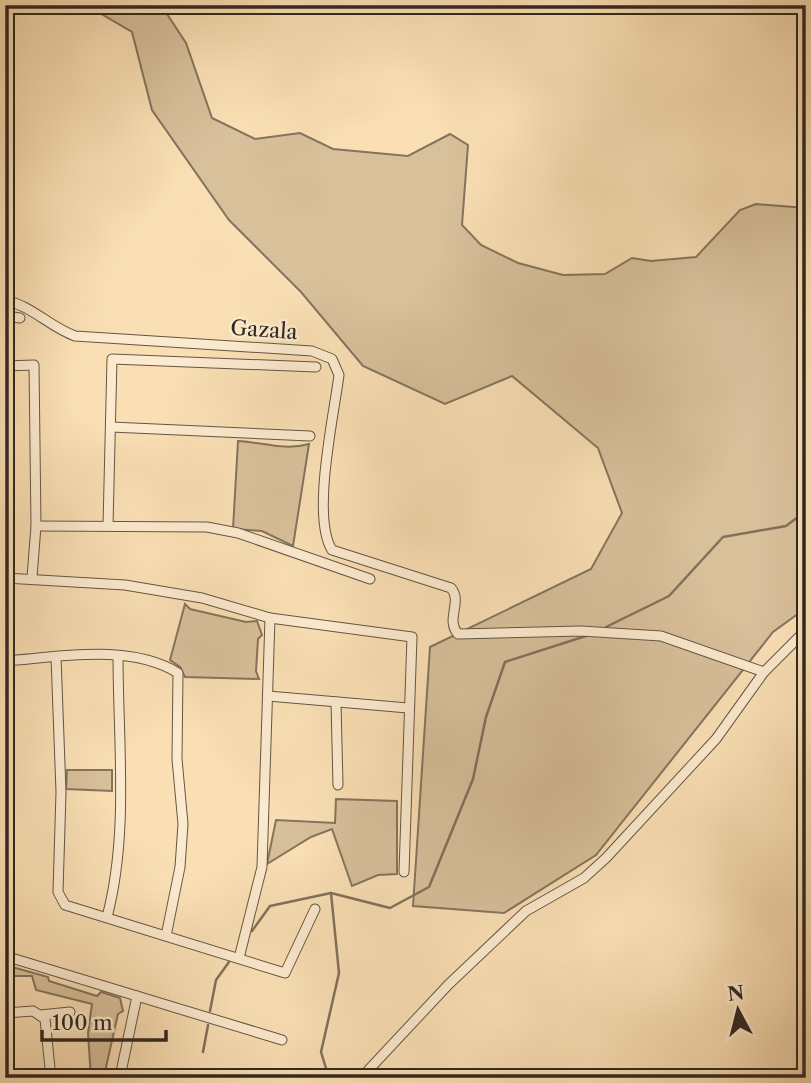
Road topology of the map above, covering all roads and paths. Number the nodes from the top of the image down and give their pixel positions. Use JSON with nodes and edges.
{"nodes":[{"id":1,"x":5,"y":300,"type":"edge"},
{"id":2,"x":5,"y":316,"type":"edge"},
{"id":3,"x":20,"y":318,"type":"dead end"},
{"id":4,"x":5,"y":366,"type":"edge"},
{"id":5,"x":316,"y":367,"type":"dead end"},
{"id":6,"x":111,"y":426,"type":"junction"},
{"id":7,"x":310,"y":436,"type":"dead end"},
{"id":8,"x":36,"y":526,"type":"junction"},
{"id":9,"x":108,"y":526,"type":"junction"},
{"id":10,"x":32,"y":577,"type":"junction"},
{"id":11,"x":5,"y":578,"type":"edge"},
{"id":12,"x":370,"y":579,"type":"dead end"},
{"id":13,"x":270,"y":618,"type":"junction"},
{"id":14,"x":806,"y":630,"type":"edge"},
{"id":15,"x":118,"y":656,"type":"junction"},
{"id":16,"x":57,"y":657,"type":"junction"},
{"id":17,"x":5,"y":661,"type":"edge"},
{"id":18,"x":764,"y":672,"type":"junction"},
{"id":19,"x":268,"y":696,"type":"junction"},
{"id":20,"x":336,"y":702,"type":"junction"},
{"id":21,"x":408,"y":708,"type":"junction"},
{"id":22,"x":338,"y":785,"type":"dead end"},
{"id":23,"x":404,"y":872,"type":"dead end"},
{"id":24,"x":315,"y":909,"type":"dead end"},
{"id":25,"x":107,"y":917,"type":"junction"},
{"id":26,"x":166,"y":936,"type":"junction"},
{"id":27,"x":5,"y":956,"type":"edge"},
{"id":28,"x":239,"y":958,"type":"junction"},
{"id":29,"x":137,"y":996,"type":"junction"},
{"id":30,"x":70,"y":1012,"type":"dead end"},
{"id":31,"x":5,"y":1013,"type":"edge"},
{"id":32,"x":40,"y":1015,"type":"junction"},
{"id":33,"x":282,"y":1040,"type":"dead end"},
{"id":34,"x":51,"y":1078,"type":"edge"},
{"id":35,"x":142,"y":1078,"type":"edge"},
{"id":36,"x":361,"y":1078,"type":"edge"}],
"edges":[{"from":1,"to":18,"type":"street","name":"Gazala"},
{"from":2,"to":3,"type":"street"},
{"from":4,"to":8,"type":"street"},
{"from":5,"to":6,"type":"street"},
{"from":6,"to":7,"type":"street"},
{"from":6,"to":9,"type":"street"},
{"from":8,"to":9,"type":"street"},
{"from":8,"to":10,"type":"street"},
{"from":9,"to":12,"type":"street"},
{"from":10,"to":11,"type":"street"},
{"from":10,"to":13,"type":"street"},
{"from":13,"to":19,"type":"street"},
{"from":13,"to":21,"type":"street"},
{"from":14,"to":18,"type":"street"},
{"from":15,"to":16,"type":"street"},
{"from":15,"to":25,"type":"street"},
{"from":15,"to":26,"type":"street"},
{"from":16,"to":17,"type":"street"},
{"from":16,"to":25,"type":"street"},
{"from":18,"to":36,"type":"street"},
{"from":19,"to":20,"type":"street"},
{"from":19,"to":28,"type":"street"},
{"from":20,"to":21,"type":"street"},
{"from":20,"to":22,"type":"street"},
{"from":21,"to":23,"type":"street"},
{"from":24,"to":28,"type":"street"},
{"from":25,"to":26,"type":"street"},
{"from":26,"to":28,"type":"street"},
{"from":27,"to":29,"type":"street"},
{"from":29,"to":33,"type":"street"},
{"from":29,"to":35,"type":"street"},
{"from":30,"to":32,"type":"street"},
{"from":31,"to":32,"type":"street"},
{"from":32,"to":34,"type":"street"}]}
